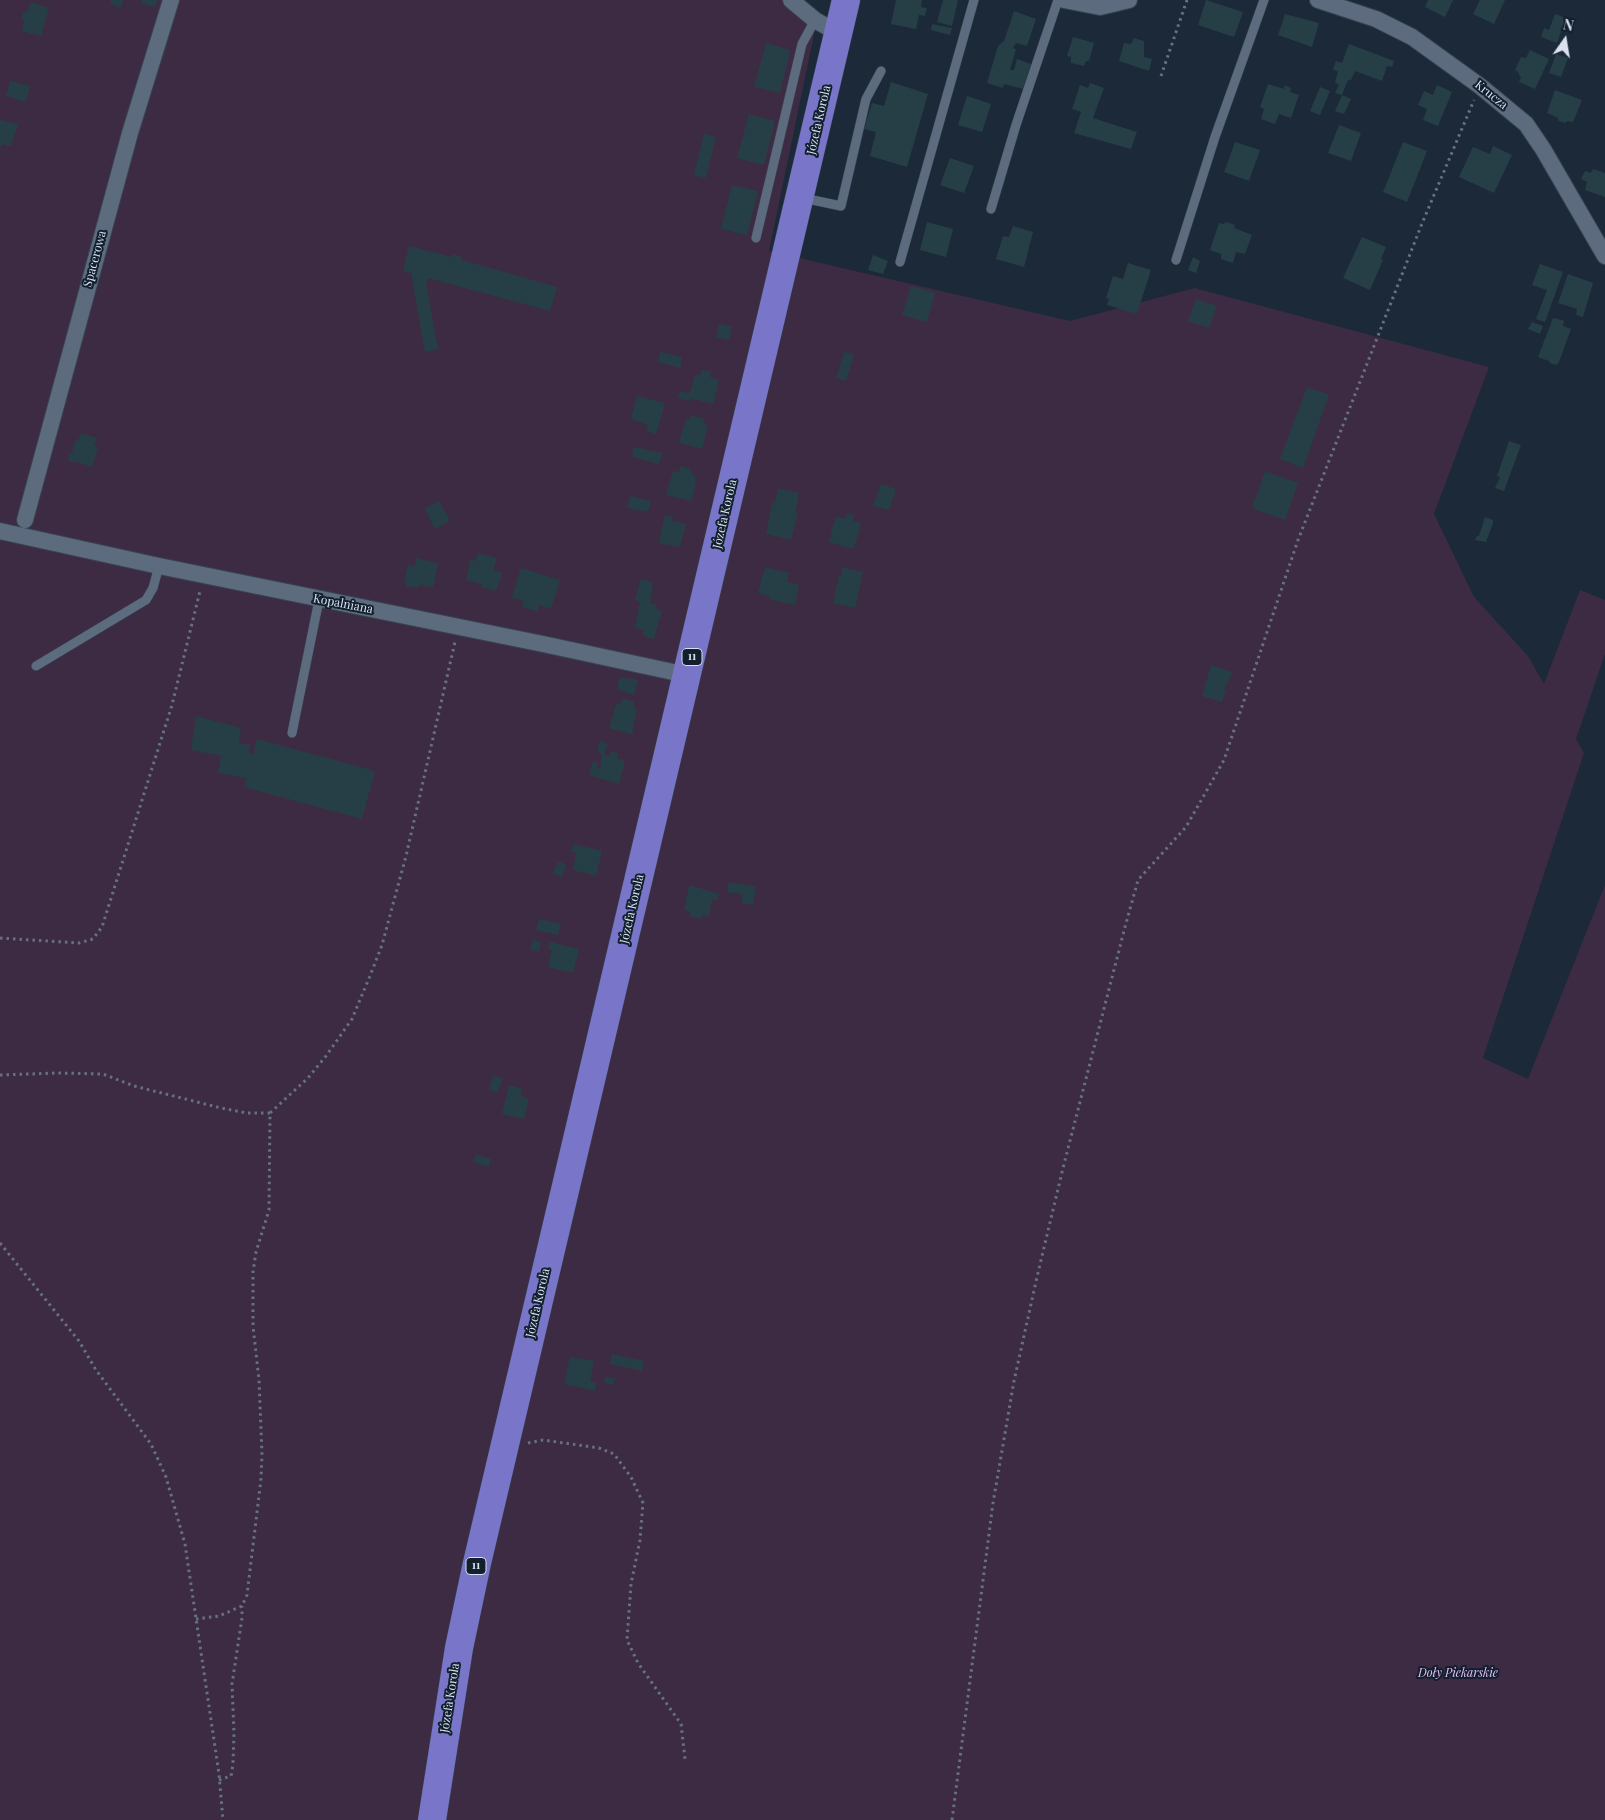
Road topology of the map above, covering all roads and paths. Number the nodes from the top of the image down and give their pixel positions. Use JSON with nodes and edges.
{"nodes":[{"id":1,"x":171,"y":0,"type":"edge"},
{"id":2,"x":791,"y":0,"type":"edge"},
{"id":3,"x":846,"y":0,"type":"edge"},
{"id":4,"x":974,"y":0,"type":"edge"},
{"id":5,"x":1058,"y":0,"type":"edge"},
{"id":6,"x":1064,"y":0,"type":"edge"},
{"id":7,"x":1129,"y":0,"type":"edge"},
{"id":8,"x":1186,"y":0,"type":"edge"},
{"id":9,"x":1264,"y":0,"type":"edge"},
{"id":10,"x":1318,"y":0,"type":"edge"},
{"id":11,"x":814,"y":20,"type":"junction"},
{"id":12,"x":839,"y":31,"type":"junction"},
{"id":13,"x":881,"y":71,"type":"dead end"},
{"id":14,"x":1162,"y":76,"type":"dead end"},
{"id":15,"x":1480,"y":86,"type":"junction"},
{"id":16,"x":801,"y":197,"type":"junction"},
{"id":17,"x":991,"y":208,"type":"dead end"},
{"id":18,"x":756,"y":238,"type":"dead end"},
{"id":19,"x":1605,"y":256,"type":"edge"},
{"id":20,"x":1176,"y":260,"type":"dead end"},
{"id":21,"x":900,"y":262,"type":"dead end"},
{"id":22,"x":25,"y":520,"type":"dead end"},
{"id":23,"x":0,"y":531,"type":"edge"},
{"id":24,"x":159,"y":566,"type":"junction"},
{"id":25,"x":204,"y":574,"type":"junction"},
{"id":26,"x":319,"y":600,"type":"junction"},
{"id":27,"x":458,"y":626,"type":"junction"},
{"id":28,"x":36,"y":666,"type":"dead end"},
{"id":29,"x":687,"y":675,"type":"junction"},
{"id":30,"x":292,"y":733,"type":"dead end"},
{"id":31,"x":0,"y":938,"type":"edge"},
{"id":32,"x":0,"y":1075,"type":"edge"},
{"id":33,"x":270,"y":1113,"type":"junction"},
{"id":34,"x":0,"y":1243,"type":"edge"},
{"id":35,"x":504,"y":1448,"type":"junction"},
{"id":36,"x":242,"y":1606,"type":"junction"},
{"id":37,"x":196,"y":1619,"type":"junction"},
{"id":38,"x":685,"y":1759,"type":"dead end"},
{"id":39,"x":219,"y":1780,"type":"junction"},
{"id":40,"x":223,"y":1820,"type":"edge"},
{"id":41,"x":432,"y":1820,"type":"edge"},
{"id":42,"x":952,"y":1820,"type":"edge"}],
"edges":[{"from":1,"to":22,"type":"street","name":"Spacerowa"},
{"from":2,"to":11,"type":"street"},
{"from":3,"to":12,"type":"highway","name":"Józefa Korola","number":"11"},
{"from":4,"to":21,"type":"lane"},
{"from":5,"to":17,"type":"lane"},
{"from":6,"to":7,"type":"street"},
{"from":8,"to":14,"type":"path"},
{"from":9,"to":20,"type":"lane"},
{"from":10,"to":15,"type":"street","name":"Krucza"},
{"from":11,"to":12,"type":"street"},
{"from":11,"to":18,"type":"lane"},
{"from":12,"to":16,"type":"highway","name":"Józefa Korola","number":"11"},
{"from":13,"to":16,"type":"lane"},
{"from":15,"to":19,"type":"street","name":"Krucza"},
{"from":15,"to":42,"type":"path"},
{"from":16,"to":29,"type":"highway","name":"Józefa Korola","number":"11"},
{"from":23,"to":24,"type":"street","name":"Kopalniana"},
{"from":24,"to":25,"type":"street","name":"Kopalniana"},
{"from":24,"to":28,"type":"lane"},
{"from":25,"to":26,"type":"street","name":"Kopalniana"},
{"from":25,"to":31,"type":"path"},
{"from":26,"to":27,"type":"street","name":"Kopalniana"},
{"from":26,"to":30,"type":"lane"},
{"from":27,"to":29,"type":"street","name":"Kopalniana"},
{"from":27,"to":33,"type":"path"},
{"from":29,"to":35,"type":"highway","name":"Józefa Korola","number":"11"},
{"from":32,"to":33,"type":"path"},
{"from":33,"to":36,"type":"path"},
{"from":34,"to":37,"type":"path"},
{"from":35,"to":38,"type":"path"},
{"from":35,"to":41,"type":"highway","name":"Józefa Korola","number":"11"},
{"from":36,"to":37,"type":"path"},
{"from":36,"to":39,"type":"path"},
{"from":37,"to":39,"type":"path"},
{"from":39,"to":40,"type":"path"}]}
